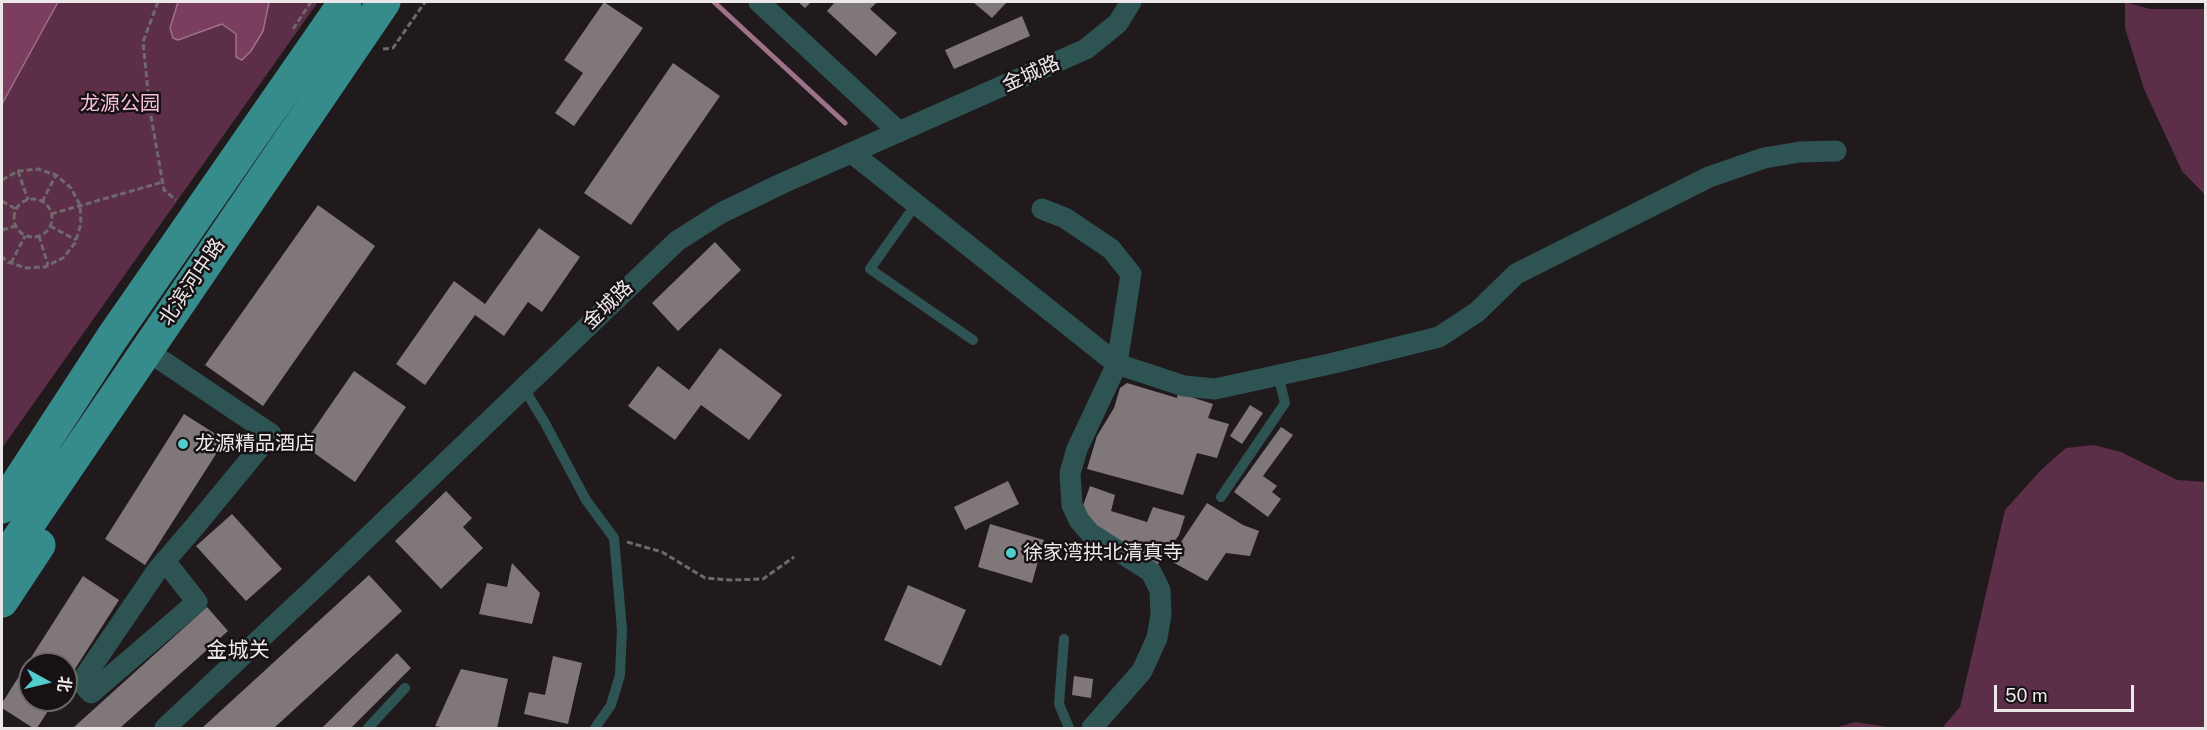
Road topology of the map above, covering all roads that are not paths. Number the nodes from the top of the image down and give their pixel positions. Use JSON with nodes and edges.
{"nodes":[{"id":1,"x":345,"y":2,"type":"edge"},
{"id":2,"x":384,"y":2,"type":"edge"},
{"id":3,"x":759,"y":2,"type":"edge"},
{"id":4,"x":1131,"y":2,"type":"edge"},
{"id":5,"x":899,"y":132,"type":"junction"},
{"id":6,"x":286,"y":143,"type":"junction"},
{"id":7,"x":1836,"y":151,"type":"dead end"},
{"id":8,"x":852,"y":153,"type":"junction"},
{"id":9,"x":916,"y":204,"type":"junction"},
{"id":10,"x":1042,"y":209,"type":"dead end"},
{"id":11,"x":973,"y":340,"type":"dead end"},
{"id":12,"x":161,"y":360,"type":"junction"},
{"id":13,"x":1117,"y":364,"type":"junction"},
{"id":14,"x":1278,"y":375,"type":"junction"},
{"id":15,"x":524,"y":387,"type":"junction"},
{"id":16,"x":1221,"y":497,"type":"dead end"},
{"id":17,"x":2,"y":507,"type":"edge"},
{"id":18,"x":165,"y":561,"type":"junction"},
{"id":19,"x":2,"y":563,"type":"edge"},
{"id":20,"x":2,"y":601,"type":"edge"},
{"id":21,"x":1064,"y":639,"type":"dead end"},
{"id":22,"x":405,"y":688,"type":"dead end"},
{"id":23,"x":165,"y":729,"type":"edge"},
{"id":24,"x":368,"y":729,"type":"edge"},
{"id":25,"x":595,"y":729,"type":"edge"},
{"id":26,"x":1069,"y":729,"type":"edge"},
{"id":27,"x":1092,"y":729,"type":"edge"}],
"edges":[{"from":1,"to":17,"type":"main road","name":"北滨河中路"},
{"from":2,"to":6,"type":"main road","name":"北滨河中路"},
{"from":3,"to":5,"type":"street"},
{"from":4,"to":5,"type":"street","name":"金城路"},
{"from":5,"to":8,"type":"street","name":"金城路"},
{"from":6,"to":12,"type":"main road"},
{"from":6,"to":19,"type":"main road","name":"北滨河中路"},
{"from":7,"to":14,"type":"street"},
{"from":8,"to":9,"type":"street"},
{"from":8,"to":15,"type":"street","name":"金城路"},
{"from":9,"to":11,"type":"lane"},
{"from":9,"to":13,"type":"street"},
{"from":10,"to":13,"type":"street"},
{"from":12,"to":18,"type":"street"},
{"from":12,"to":20,"type":"main road"},
{"from":13,"to":14,"type":"street"},
{"from":13,"to":27,"type":"street"},
{"from":14,"to":16,"type":"lane"},
{"from":15,"to":23,"type":"street","name":"金城路"},
{"from":15,"to":25,"type":"lane"},
{"from":18,"to":18,"type":"street"},
{"from":21,"to":26,"type":"lane"},
{"from":22,"to":24,"type":"lane"}]}
